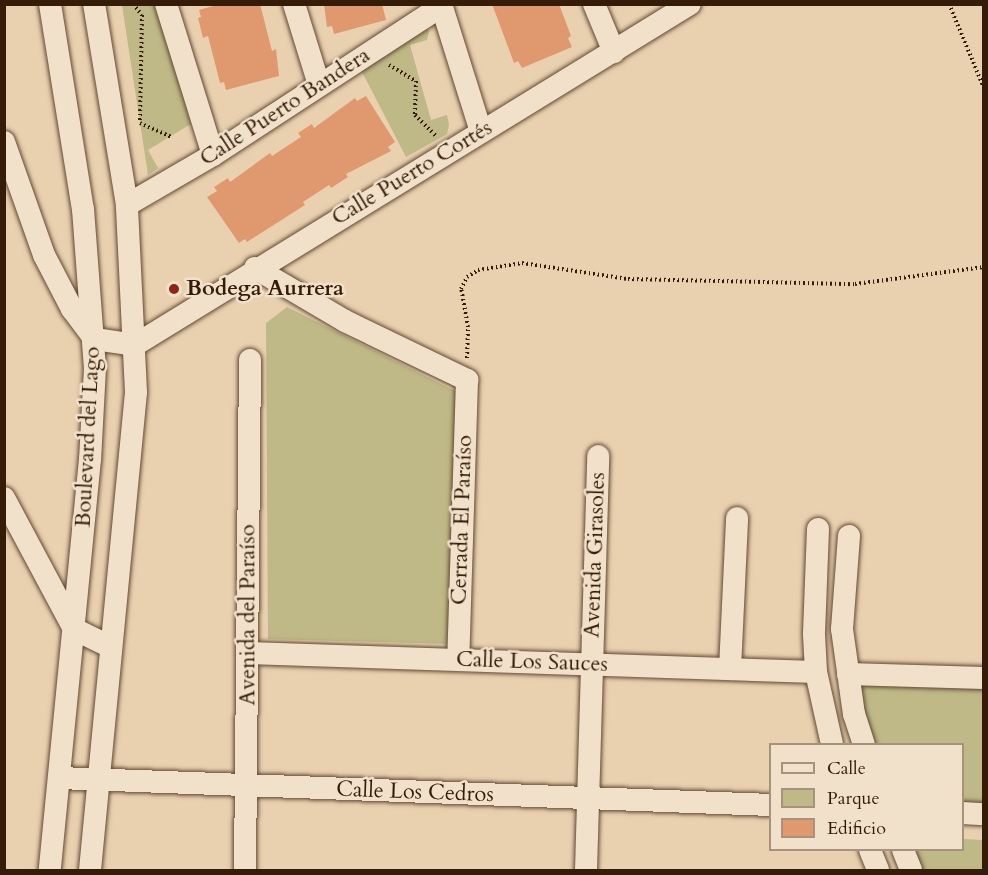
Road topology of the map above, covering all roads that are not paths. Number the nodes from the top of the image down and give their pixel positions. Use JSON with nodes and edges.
{"nodes":[{"id":1,"x":50,"y":4,"type":"edge"},
{"id":2,"x":94,"y":4,"type":"edge"},
{"id":3,"x":166,"y":4,"type":"edge"},
{"id":4,"x":294,"y":4,"type":"edge"},
{"id":5,"x":594,"y":4,"type":"edge"},
{"id":6,"x":690,"y":4,"type":"edge"},
{"id":7,"x":441,"y":5,"type":"edge"},
{"id":8,"x":614,"y":52,"type":"junction"},
{"id":9,"x":319,"y":85,"type":"junction"},
{"id":10,"x":481,"y":132,"type":"junction"},
{"id":11,"x":4,"y":142,"type":"edge"},
{"id":12,"x":213,"y":155,"type":"junction"},
{"id":13,"x":127,"y":206,"type":"junction"},
{"id":14,"x":255,"y":268,"type":"junction"},
{"id":15,"x":94,"y":339,"type":"junction"},
{"id":16,"x":135,"y":345,"type":"junction"},
{"id":17,"x":250,"y":360,"type":"dead end"},
{"id":18,"x":598,"y":456,"type":"dead end"},
{"id":19,"x":5,"y":501,"type":"edge"},
{"id":20,"x":737,"y":518,"type":"dead end"},
{"id":21,"x":818,"y":529,"type":"dead end"},
{"id":22,"x":849,"y":536,"type":"dead end"},
{"id":23,"x":74,"y":629,"type":"junction"},
{"id":24,"x":109,"y":646,"type":"junction"},
{"id":25,"x":248,"y":653,"type":"junction"},
{"id":26,"x":458,"y":660,"type":"junction"},
{"id":27,"x":592,"y":664,"type":"junction"},
{"id":28,"x":730,"y":669,"type":"junction"},
{"id":29,"x":816,"y":672,"type":"junction"},
{"id":30,"x":848,"y":674,"type":"junction"},
{"id":31,"x":984,"y":678,"type":"edge"},
{"id":32,"x":832,"y":743,"type":"edge"},
{"id":33,"x":864,"y":743,"type":"edge"},
{"id":34,"x":59,"y":778,"type":"junction"},
{"id":35,"x":96,"y":780,"type":"junction"},
{"id":36,"x":247,"y":785,"type":"junction"},
{"id":37,"x":588,"y":798,"type":"junction"},
{"id":38,"x":769,"y":805,"type":"edge"},
{"id":39,"x":964,"y":813,"type":"edge"},
{"id":40,"x":984,"y":814,"type":"edge"},
{"id":41,"x":871,"y":851,"type":"edge"},
{"id":42,"x":904,"y":851,"type":"edge"},
{"id":43,"x":50,"y":870,"type":"edge"},
{"id":44,"x":90,"y":870,"type":"edge"},
{"id":45,"x":245,"y":870,"type":"edge"},
{"id":46,"x":586,"y":870,"type":"edge"},
{"id":47,"x":878,"y":870,"type":"edge"},
{"id":48,"x":911,"y":870,"type":"edge"}],
"edges":[{"from":1,"to":15,"type":"street","name":"Boulevard del Lago"},
{"from":2,"to":13,"type":"street","name":"Boulevard del Lago"},
{"from":3,"to":12,"type":"street"},
{"from":4,"to":9,"type":"street"},
{"from":5,"to":8,"type":"street"},
{"from":6,"to":8,"type":"street","name":"Calle Puerto Cortés"},
{"from":7,"to":9,"type":"street","name":"Calle Puerto Bandera"},
{"from":7,"to":10,"type":"street"},
{"from":8,"to":10,"type":"street","name":"Calle Puerto Cortés"},
{"from":9,"to":12,"type":"street","name":"Calle Puerto Bandera"},
{"from":10,"to":14,"type":"street","name":"Calle Puerto Cortés"},
{"from":11,"to":15,"type":"street"},
{"from":12,"to":13,"type":"street","name":"Calle Puerto Bandera"},
{"from":13,"to":16,"type":"street","name":"Boulevard del Lago"},
{"from":14,"to":16,"type":"street","name":"Calle Puerto Cortés"},
{"from":14,"to":26,"type":"street","name":"Cerrada El Paraíso"},
{"from":15,"to":16,"type":"street"},
{"from":15,"to":23,"type":"street","name":"Boulevard del Lago"},
{"from":16,"to":24,"type":"street","name":"Boulevard del Lago"},
{"from":17,"to":25,"type":"street","name":"Avenida del Paraíso"},
{"from":18,"to":27,"type":"street","name":"Avenida Girasoles"},
{"from":19,"to":23,"type":"street"},
{"from":20,"to":28,"type":"street"},
{"from":21,"to":29,"type":"street"},
{"from":22,"to":30,"type":"street"},
{"from":23,"to":24,"type":"street"},
{"from":23,"to":34,"type":"street","name":"Boulevard del Lago"},
{"from":24,"to":35,"type":"street","name":"Boulevard del Lago"},
{"from":25,"to":26,"type":"street","name":"Calle Los Sauces"},
{"from":25,"to":36,"type":"street","name":"Avenida del Paraíso"},
{"from":26,"to":27,"type":"street","name":"Calle Los Sauces"},
{"from":27,"to":28,"type":"street","name":"Calle Los Sauces"},
{"from":27,"to":37,"type":"street","name":"Avenida Girasoles"},
{"from":28,"to":29,"type":"street","name":"Calle Los Sauces"},
{"from":29,"to":32,"type":"street"},
{"from":30,"to":31,"type":"street"},
{"from":30,"to":33,"type":"street"},
{"from":34,"to":35,"type":"street","name":"Calle Los Cedros"},
{"from":34,"to":43,"type":"street","name":"Boulevard del Lago"},
{"from":35,"to":36,"type":"street","name":"Calle Los Cedros"},
{"from":35,"to":44,"type":"street","name":"Boulevard del Lago"},
{"from":36,"to":37,"type":"street","name":"Calle Los Cedros"},
{"from":36,"to":45,"type":"street","name":"Avenida del Paraíso"},
{"from":37,"to":38,"type":"street","name":"Calle Los Cedros"},
{"from":37,"to":46,"type":"street","name":"Avenida Girasoles"},
{"from":39,"to":40,"type":"street"},
{"from":41,"to":47,"type":"street"},
{"from":42,"to":48,"type":"street"}]}
